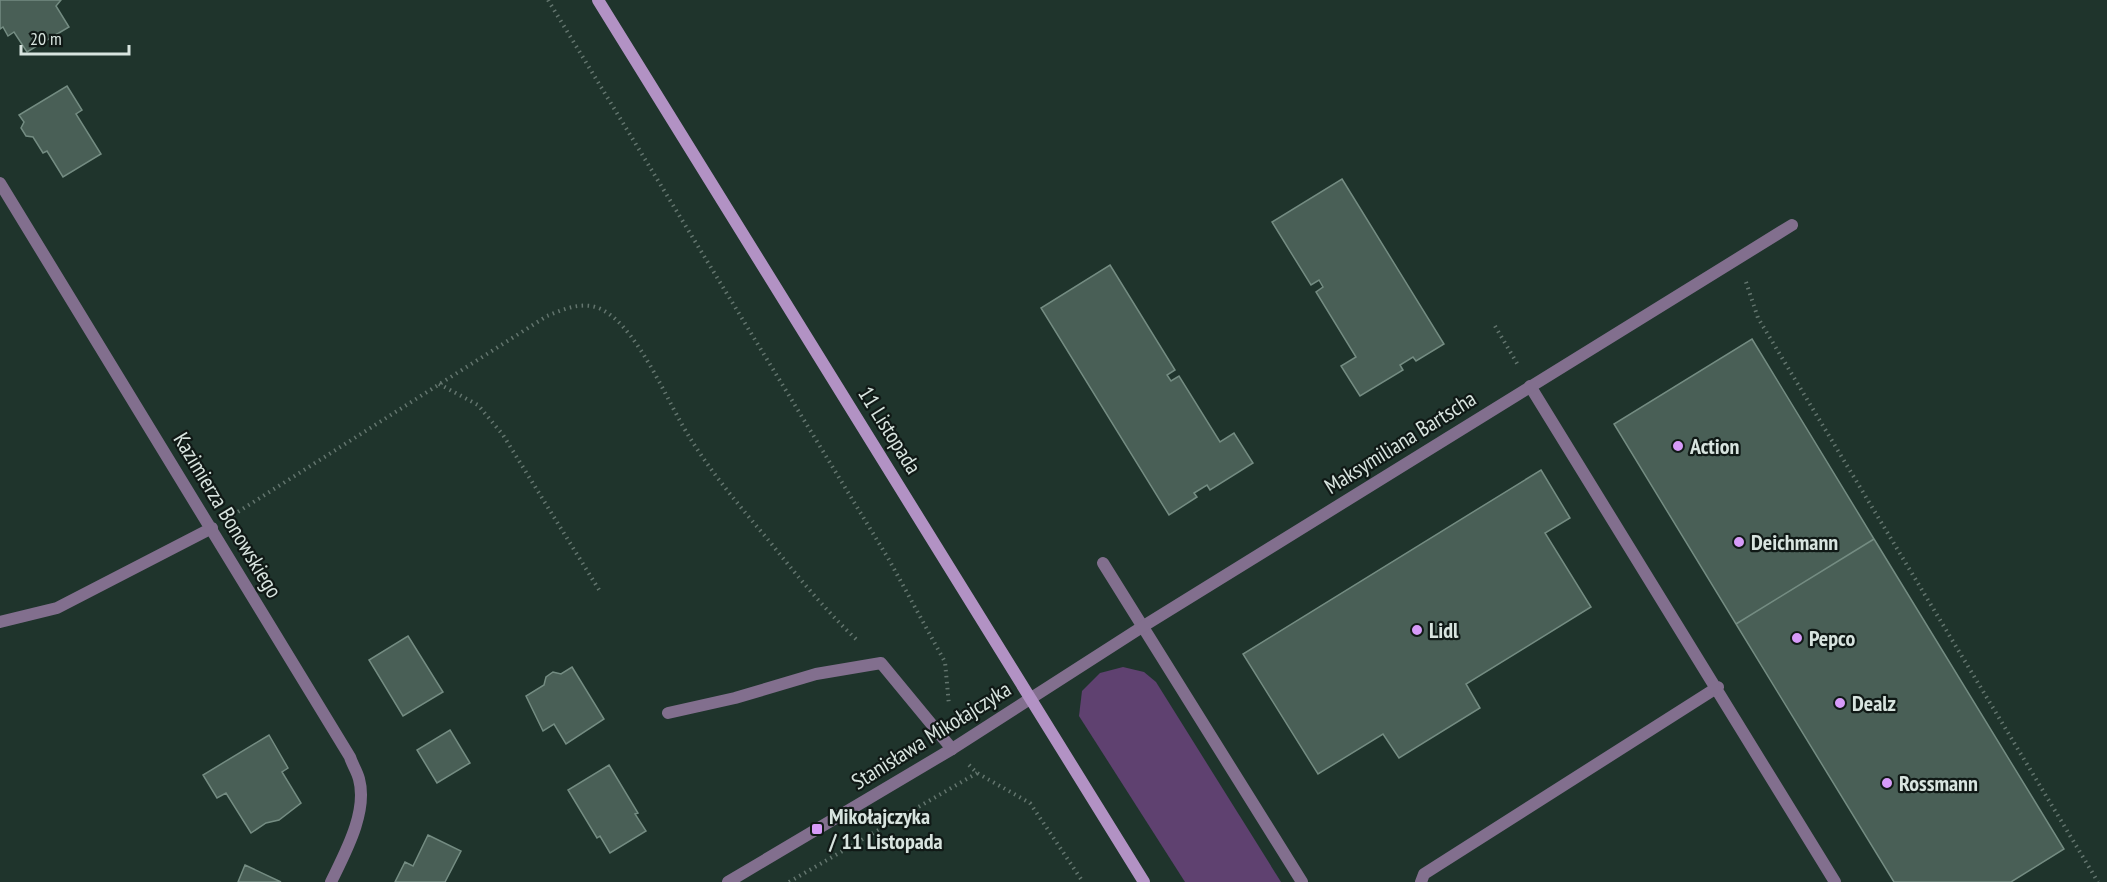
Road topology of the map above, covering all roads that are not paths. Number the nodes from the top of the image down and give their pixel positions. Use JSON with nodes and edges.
{"nodes":[{"id":1,"x":598,"y":0,"type":"edge"},
{"id":2,"x":0,"y":183,"type":"edge"},
{"id":3,"x":1792,"y":225,"type":"dead end"},
{"id":4,"x":1530,"y":386,"type":"junction"},
{"id":5,"x":212,"y":528,"type":"junction"},
{"id":6,"x":1102,"y":563,"type":"dead end"},
{"id":7,"x":0,"y":622,"type":"edge"},
{"id":8,"x":1142,"y":627,"type":"junction"},
{"id":9,"x":1718,"y":687,"type":"junction"},
{"id":10,"x":1031,"y":698,"type":"junction"},
{"id":11,"x":668,"y":713,"type":"dead end"},
{"id":12,"x":952,"y":749,"type":"junction"},
{"id":13,"x":331,"y":882,"type":"edge"},
{"id":14,"x":728,"y":882,"type":"edge"},
{"id":15,"x":1144,"y":882,"type":"edge"},
{"id":16,"x":1302,"y":882,"type":"edge"},
{"id":17,"x":1421,"y":882,"type":"edge"},
{"id":18,"x":1835,"y":882,"type":"edge"}],
"edges":[{"from":1,"to":10,"type":"main road","name":"11 Listopada"},
{"from":2,"to":5,"type":"street","name":"Kazimierza Bonowskiego"},
{"from":3,"to":4,"type":"street","name":"Maksymiliana Bartscha"},
{"from":4,"to":8,"type":"street","name":"Maksymiliana Bartscha"},
{"from":4,"to":9,"type":"street"},
{"from":5,"to":7,"type":"street"},
{"from":5,"to":13,"type":"street","name":"Kazimierza Bonowskiego"},
{"from":6,"to":8,"type":"street"},
{"from":8,"to":10,"type":"street","name":"Maksymiliana Bartscha"},
{"from":8,"to":16,"type":"street"},
{"from":9,"to":17,"type":"street"},
{"from":9,"to":18,"type":"street"},
{"from":10,"to":12,"type":"street","name":"Stanisława Mikołajczyka"},
{"from":10,"to":15,"type":"main road","name":"11 Listopada"},
{"from":11,"to":12,"type":"street"},
{"from":12,"to":14,"type":"street","name":"Stanisława Mikołajczyka"}]}
